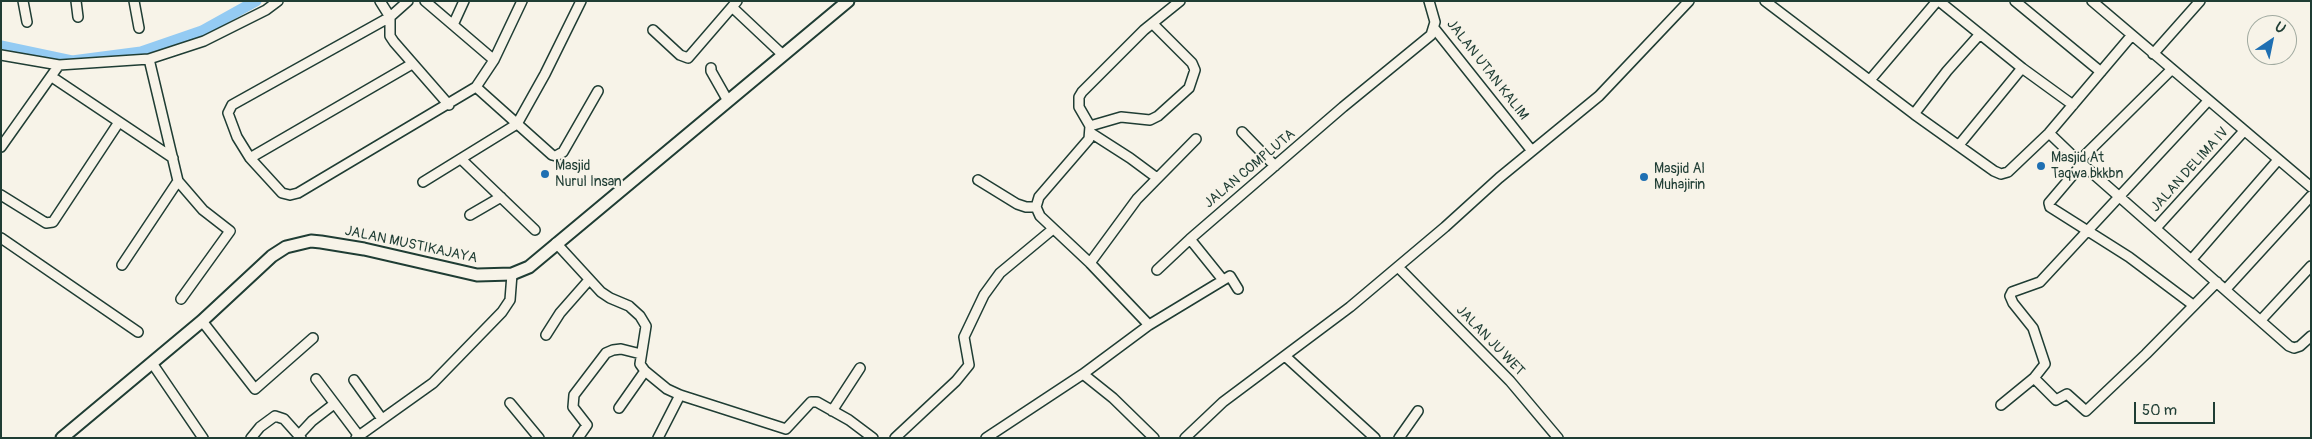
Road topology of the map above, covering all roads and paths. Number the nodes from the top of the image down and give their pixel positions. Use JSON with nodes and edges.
{"nodes":[{"id":1,"x":23,"y":1,"type":"edge"},
{"id":2,"x":76,"y":1,"type":"edge"},
{"id":3,"x":134,"y":1,"type":"edge"},
{"id":4,"x":278,"y":1,"type":"edge"},
{"id":5,"x":380,"y":1,"type":"edge"},
{"id":6,"x":408,"y":1,"type":"edge"},
{"id":7,"x":425,"y":1,"type":"edge"},
{"id":8,"x":464,"y":1,"type":"edge"},
{"id":9,"x":522,"y":1,"type":"edge"},
{"id":10,"x":581,"y":1,"type":"edge"},
{"id":11,"x":848,"y":1,"type":"edge"},
{"id":12,"x":1180,"y":1,"type":"edge"},
{"id":13,"x":1429,"y":1,"type":"edge"},
{"id":14,"x":1689,"y":1,"type":"edge"},
{"id":15,"x":1765,"y":1,"type":"edge"},
{"id":16,"x":1938,"y":1,"type":"edge"},
{"id":17,"x":2015,"y":1,"type":"edge"},
{"id":18,"x":2092,"y":1,"type":"edge"},
{"id":19,"x":2200,"y":1,"type":"edge"},
{"id":20,"x":734,"y":4,"type":"edge"},
{"id":21,"x":78,"y":17,"type":"dead end"},
{"id":22,"x":390,"y":17,"type":"junction"},
{"id":23,"x":28,"y":22,"type":"dead end"},
{"id":24,"x":1152,"y":24,"type":"junction"},
{"id":25,"x":453,"y":25,"type":"junction"},
{"id":26,"x":139,"y":28,"type":"dead end"},
{"id":27,"x":1434,"y":28,"type":"junction"},
{"id":28,"x":653,"y":30,"type":"dead end"},
{"id":29,"x":1980,"y":34,"type":"junction"},
{"id":30,"x":2132,"y":35,"type":"junction"},
{"id":31,"x":2154,"y":54,"type":"junction"},
{"id":32,"x":1,"y":55,"type":"edge"},
{"id":33,"x":783,"y":55,"type":"junction"},
{"id":34,"x":149,"y":59,"type":"junction"},
{"id":35,"x":494,"y":60,"type":"junction"},
{"id":36,"x":412,"y":64,"type":"junction"},
{"id":37,"x":59,"y":66,"type":"junction"},
{"id":38,"x":711,"y":68,"type":"dead end"},
{"id":39,"x":2022,"y":68,"type":"junction"},
{"id":40,"x":2171,"y":70,"type":"junction"},
{"id":41,"x":2101,"y":72,"type":"junction"},
{"id":42,"x":52,"y":77,"type":"junction"},
{"id":43,"x":1870,"y":80,"type":"junction"},
{"id":44,"x":476,"y":87,"type":"junction"},
{"id":45,"x":598,"y":91,"type":"dead end"},
{"id":46,"x":728,"y":101,"type":"junction"},
{"id":47,"x":2208,"y":101,"type":"junction"},
{"id":48,"x":448,"y":104,"type":"junction"},
{"id":49,"x":2073,"y":105,"type":"junction"},
{"id":50,"x":1914,"y":114,"type":"junction"},
{"id":51,"x":119,"y":122,"type":"junction"},
{"id":52,"x":517,"y":124,"type":"junction"},
{"id":53,"x":1090,"y":130,"type":"junction"},
{"id":54,"x":2244,"y":131,"type":"junction"},
{"id":55,"x":1242,"y":132,"type":"dead end"},
{"id":56,"x":2049,"y":132,"type":"junction"},
{"id":57,"x":1196,"y":139,"type":"dead end"},
{"id":58,"x":1959,"y":145,"type":"junction"},
{"id":59,"x":1,"y":147,"type":"edge"},
{"id":60,"x":1532,"y":151,"type":"junction"},
{"id":61,"x":173,"y":158,"type":"junction"},
{"id":62,"x":250,"y":158,"type":"junction"},
{"id":63,"x":461,"y":159,"type":"junction"},
{"id":64,"x":2278,"y":160,"type":"junction"},
{"id":65,"x":2081,"y":162,"type":"junction"},
{"id":66,"x":1275,"y":166,"type":"junction"},
{"id":67,"x":1157,"y":178,"type":"junction"},
{"id":68,"x":178,"y":180,"type":"junction"},
{"id":69,"x":978,"y":180,"type":"dead end"},
{"id":70,"x":423,"y":182,"type":"dead end"},
{"id":71,"x":2311,"y":188,"type":"edge"},
{"id":72,"x":1,"y":195,"type":"edge"},
{"id":73,"x":2119,"y":196,"type":"junction"},
{"id":74,"x":2311,"y":196,"type":"edge"},
{"id":75,"x":501,"y":197,"type":"junction"},
{"id":76,"x":1036,"y":207,"type":"junction"},
{"id":77,"x":470,"y":215,"type":"dead end"},
{"id":78,"x":1053,"y":228,"type":"junction"},
{"id":79,"x":2156,"y":228,"type":"junction"},
{"id":80,"x":535,"y":230,"type":"dead end"},
{"id":81,"x":2088,"y":231,"type":"junction"},
{"id":82,"x":1,"y":238,"type":"edge"},
{"id":83,"x":1190,"y":239,"type":"junction"},
{"id":84,"x":556,"y":244,"type":"junction"},
{"id":85,"x":2192,"y":259,"type":"junction"},
{"id":86,"x":1090,"y":263,"type":"junction"},
{"id":87,"x":122,"y":265,"type":"dead end"},
{"id":88,"x":1398,"y":266,"type":"junction"},
{"id":89,"x":2311,"y":266,"type":"edge"},
{"id":90,"x":1157,"y":270,"type":"dead end"},
{"id":91,"x":512,"y":274,"type":"junction"},
{"id":92,"x":589,"y":280,"type":"junction"},
{"id":93,"x":1223,"y":280,"type":"junction"},
{"id":94,"x":2217,"y":282,"type":"junction"},
{"id":95,"x":2226,"y":289,"type":"junction"},
{"id":96,"x":1238,"y":290,"type":"dead end"},
{"id":97,"x":181,"y":299,"type":"dead end"},
{"id":98,"x":2193,"y":305,"type":"junction"},
{"id":99,"x":2262,"y":320,"type":"junction"},
{"id":100,"x":202,"y":321,"type":"junction"},
{"id":101,"x":1149,"y":325,"type":"junction"},
{"id":102,"x":138,"y":332,"type":"dead end"},
{"id":103,"x":546,"y":335,"type":"dead end"},
{"id":104,"x":2311,"y":336,"type":"edge"},
{"id":105,"x":313,"y":338,"type":"dead end"},
{"id":106,"x":641,"y":354,"type":"junction"},
{"id":107,"x":1285,"y":356,"type":"junction"},
{"id":108,"x":152,"y":362,"type":"junction"},
{"id":109,"x":860,"y":368,"type":"dead end"},
{"id":110,"x":645,"y":371,"type":"junction"},
{"id":111,"x":1084,"y":374,"type":"junction"},
{"id":112,"x":2034,"y":378,"type":"junction"},
{"id":113,"x":316,"y":379,"type":"dead end"},
{"id":114,"x":354,"y":380,"type":"dead end"},
{"id":115,"x":680,"y":395,"type":"junction"},
{"id":116,"x":510,"y":403,"type":"dead end"},
{"id":117,"x":334,"y":404,"type":"junction"},
{"id":118,"x":2001,"y":406,"type":"dead end"},
{"id":119,"x":619,"y":408,"type":"dead end"},
{"id":120,"x":832,"y":411,"type":"junction"},
{"id":121,"x":1418,"y":412,"type":"dead end"},
{"id":122,"x":382,"y":419,"type":"junction"},
{"id":123,"x":785,"y":433,"type":"edge"},
{"id":124,"x":866,"y":436,"type":"edge"},
{"id":125,"x":300,"y":437,"type":"edge"},
{"id":126,"x":358,"y":437,"type":"edge"},
{"id":127,"x":62,"y":438,"type":"edge"},
{"id":128,"x":203,"y":438,"type":"edge"},
{"id":129,"x":251,"y":438,"type":"edge"},
{"id":130,"x":539,"y":438,"type":"edge"},
{"id":131,"x":578,"y":438,"type":"edge"},
{"id":132,"x":658,"y":438,"type":"edge"},
{"id":133,"x":895,"y":438,"type":"edge"},
{"id":134,"x":986,"y":438,"type":"edge"},
{"id":135,"x":1154,"y":438,"type":"edge"},
{"id":136,"x":1185,"y":438,"type":"edge"},
{"id":137,"x":1375,"y":438,"type":"edge"},
{"id":138,"x":1398,"y":438,"type":"edge"},
{"id":139,"x":1558,"y":438,"type":"edge"}],
"edges":[{"from":1,"to":23,"type":"street"},
{"from":2,"to":21,"type":"street"},
{"from":3,"to":26,"type":"street"},
{"from":4,"to":34,"type":"street"},
{"from":5,"to":22,"type":"street"},
{"from":6,"to":22,"type":"street"},
{"from":7,"to":25,"type":"street"},
{"from":8,"to":25,"type":"street"},
{"from":9,"to":35,"type":"street"},
{"from":10,"to":52,"type":"street"},
{"from":11,"to":33,"type":"main road","name":"JALAN MUSTIKAJAYA"},
{"from":12,"to":24,"type":"street"},
{"from":13,"to":27,"type":"street","name":"JALAN UTAN KALIM"},
{"from":14,"to":60,"type":"street"},
{"from":15,"to":43,"type":"street"},
{"from":16,"to":29,"type":"street"},
{"from":16,"to":43,"type":"street"},
{"from":17,"to":41,"type":"street"},
{"from":18,"to":30,"type":"street"},
{"from":19,"to":31,"type":"street"},
{"from":20,"to":28,"type":"street"},
{"from":20,"to":33,"type":"street"},
{"from":22,"to":36,"type":"street"},
{"from":22,"to":62,"type":"street"},
{"from":24,"to":53,"type":"street"},
{"from":24,"to":53,"type":"street"},
{"from":25,"to":35,"type":"street"},
{"from":27,"to":60,"type":"street","name":"JALAN UTAN KALIM"},
{"from":27,"to":66,"type":"street","name":"JALAN COMPLUTA"},
{"from":29,"to":39,"type":"street"},
{"from":29,"to":50,"type":"street"},
{"from":30,"to":31,"type":"street"},
{"from":30,"to":41,"type":"street"},
{"from":31,"to":40,"type":"street"},
{"from":32,"to":37,"type":"street"},
{"from":33,"to":46,"type":"main road","name":"JALAN MUSTIKAJAYA"},
{"from":34,"to":37,"type":"street"},
{"from":34,"to":61,"type":"street"},
{"from":35,"to":44,"type":"street"},
{"from":36,"to":48,"type":"street"},
{"from":36,"to":62,"type":"street"},
{"from":37,"to":42,"type":"street"},
{"from":38,"to":46,"type":"street"},
{"from":39,"to":49,"type":"street"},
{"from":39,"to":58,"type":"street"},
{"from":40,"to":47,"type":"street"},
{"from":40,"to":65,"type":"street"},
{"from":41,"to":49,"type":"street"},
{"from":42,"to":51,"type":"street"},
{"from":42,"to":59,"type":"street"},
{"from":43,"to":50,"type":"street"},
{"from":44,"to":48,"type":"street"},
{"from":44,"to":52,"type":"street"},
{"from":45,"to":52,"type":"street"},
{"from":46,"to":84,"type":"main road","name":"JALAN MUSTIKAJAYA"},
{"from":47,"to":54,"type":"street"},
{"from":47,"to":73,"type":"street"},
{"from":48,"to":62,"type":"street"},
{"from":49,"to":56,"type":"street"},
{"from":50,"to":58,"type":"street"},
{"from":51,"to":61,"type":"street"},
{"from":51,"to":72,"type":"street"},
{"from":52,"to":63,"type":"street"},
{"from":53,"to":67,"type":"street"},
{"from":53,"to":76,"type":"street"},
{"from":54,"to":64,"type":"street"},
{"from":54,"to":79,"type":"street","name":"JALAN DELIMA IV"},
{"from":55,"to":66,"type":"street"},
{"from":56,"to":58,"type":"street"},
{"from":56,"to":65,"type":"street"},
{"from":57,"to":67,"type":"street"},
{"from":60,"to":88,"type":"street"},
{"from":61,"to":68,"type":"street"},
{"from":63,"to":70,"type":"street"},
{"from":63,"to":75,"type":"street"},
{"from":64,"to":71,"type":"street"},
{"from":64,"to":85,"type":"street"},
{"from":65,"to":73,"type":"street"},
{"from":65,"to":81,"type":"street"},
{"from":66,"to":83,"type":"street","name":"JALAN COMPLUTA"},
{"from":67,"to":86,"type":"street"},
{"from":68,"to":87,"type":"street"},
{"from":68,"to":97,"type":"street"},
{"from":69,"to":76,"type":"street"},
{"from":73,"to":79,"type":"street"},
{"from":73,"to":81,"type":"street"},
{"from":74,"to":95,"type":"street"},
{"from":75,"to":77,"type":"street"},
{"from":75,"to":80,"type":"street"},
{"from":76,"to":78,"type":"street"},
{"from":78,"to":86,"type":"street"},
{"from":78,"to":133,"type":"street"},
{"from":79,"to":85,"type":"street"},
{"from":81,"to":98,"type":"street"},
{"from":81,"to":112,"type":"street"},
{"from":82,"to":102,"type":"street"},
{"from":83,"to":90,"type":"street","name":"JALAN COMPLUTA"},
{"from":83,"to":93,"type":"street"},
{"from":84,"to":91,"type":"main road","name":"JALAN MUSTIKAJAYA"},
{"from":84,"to":92,"type":"street"},
{"from":85,"to":94,"type":"street"},
{"from":86,"to":101,"type":"street"},
{"from":88,"to":107,"type":"street"},
{"from":88,"to":139,"type":"street","name":"JALAN JU WET"},
{"from":89,"to":99,"type":"street"},
{"from":91,"to":100,"type":"main road","name":"JALAN MUSTIKAJAYA"},
{"from":91,"to":122,"type":"street"},
{"from":92,"to":103,"type":"street"},
{"from":92,"to":106,"type":"street"},
{"from":93,"to":96,"type":"street"},
{"from":93,"to":101,"type":"street"},
{"from":94,"to":95,"type":"street"},
{"from":94,"to":98,"type":"street"},
{"from":95,"to":99,"type":"street"},
{"from":98,"to":112,"type":"street"},
{"from":99,"to":104,"type":"street"},
{"from":100,"to":105,"type":"street"},
{"from":100,"to":108,"type":"main road","name":"JALAN MUSTIKAJAYA"},
{"from":101,"to":111,"type":"street"},
{"from":106,"to":110,"type":"street"},
{"from":106,"to":131,"type":"street"},
{"from":107,"to":136,"type":"street"},
{"from":107,"to":137,"type":"street"},
{"from":108,"to":127,"type":"main road","name":"JALAN MUSTIKAJAYA"},
{"from":108,"to":128,"type":"street"},
{"from":109,"to":120,"type":"street"},
{"from":110,"to":115,"type":"street"},
{"from":110,"to":119,"type":"street"},
{"from":111,"to":134,"type":"street"},
{"from":111,"to":135,"type":"street"},
{"from":112,"to":118,"type":"street"},
{"from":113,"to":117,"type":"street"},
{"from":114,"to":122,"type":"street"},
{"from":115,"to":123,"type":"street"},
{"from":115,"to":132,"type":"street"},
{"from":116,"to":130,"type":"street"},
{"from":117,"to":125,"type":"street"},
{"from":117,"to":126,"type":"street"},
{"from":120,"to":123,"type":"street"},
{"from":120,"to":124,"type":"street"},
{"from":121,"to":138,"type":"street"},
{"from":122,"to":126,"type":"street"},
{"from":125,"to":129,"type":"street"}]}
